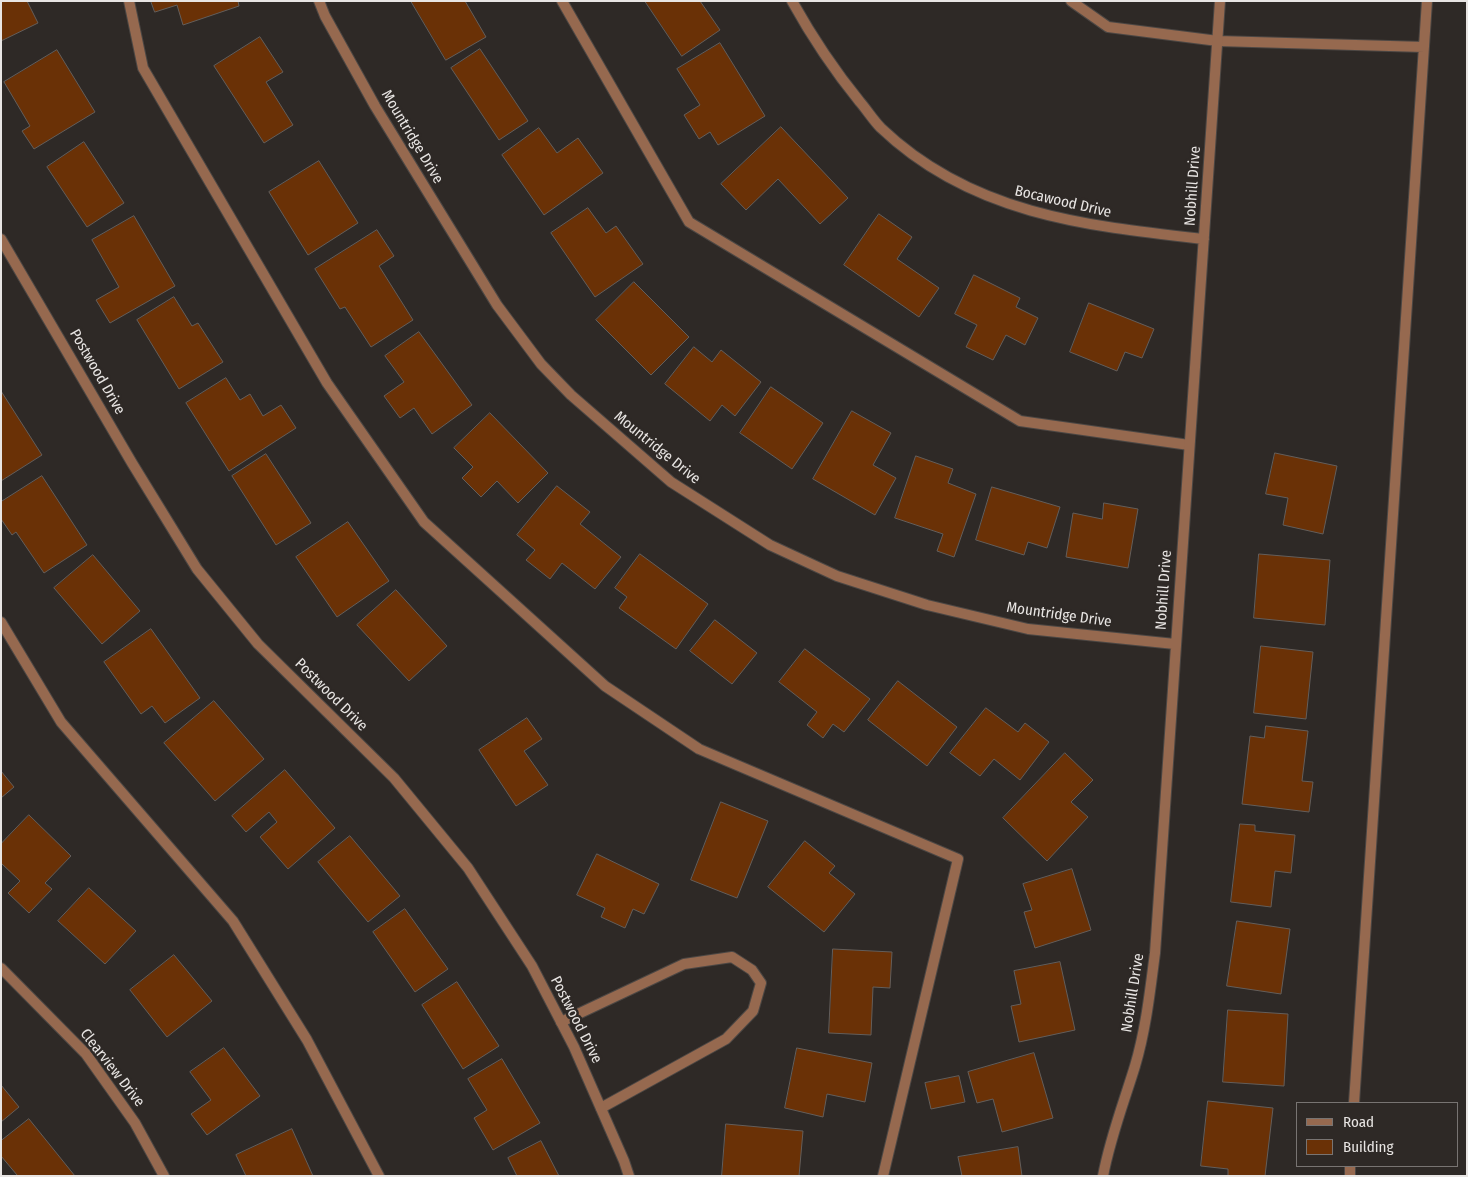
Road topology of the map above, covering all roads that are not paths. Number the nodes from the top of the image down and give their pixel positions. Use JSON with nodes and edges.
{"nodes":[{"id":1,"x":129,"y":1,"type":"edge"},
{"id":2,"x":319,"y":1,"type":"edge"},
{"id":3,"x":562,"y":1,"type":"edge"},
{"id":4,"x":792,"y":1,"type":"edge"},
{"id":5,"x":1071,"y":1,"type":"edge"},
{"id":6,"x":1220,"y":1,"type":"edge"},
{"id":7,"x":1427,"y":1,"type":"edge"},
{"id":8,"x":1218,"y":41,"type":"junction"},
{"id":9,"x":1424,"y":47,"type":"junction"},
{"id":10,"x":1,"y":239,"type":"edge"},
{"id":11,"x":1204,"y":239,"type":"junction"},
{"id":12,"x":1189,"y":445,"type":"junction"},
{"id":13,"x":1,"y":622,"type":"edge"},
{"id":14,"x":1175,"y":644,"type":"junction"},
{"id":15,"x":1,"y":968,"type":"edge"},
{"id":16,"x":561,"y":1022,"type":"junction"},
{"id":17,"x":1354,"y":1102,"type":"edge"},
{"id":18,"x":601,"y":1108,"type":"junction"},
{"id":19,"x":164,"y":1176,"type":"edge"},
{"id":20,"x":379,"y":1176,"type":"edge"},
{"id":21,"x":628,"y":1176,"type":"edge"},
{"id":22,"x":883,"y":1176,"type":"edge"},
{"id":23,"x":1103,"y":1176,"type":"edge"}],
"edges":[{"from":1,"to":22,"type":"street"},
{"from":2,"to":14,"type":"street","name":"Mountridge Drive"},
{"from":3,"to":12,"type":"street"},
{"from":4,"to":11,"type":"street","name":"Bocawood Drive"},
{"from":5,"to":8,"type":"street"},
{"from":6,"to":8,"type":"street","name":"Nobhill Drive"},
{"from":7,"to":9,"type":"street"},
{"from":8,"to":9,"type":"street"},
{"from":8,"to":11,"type":"street","name":"Nobhill Drive"},
{"from":9,"to":17,"type":"street"},
{"from":10,"to":16,"type":"street","name":"Postwood Drive"},
{"from":11,"to":12,"type":"street","name":"Nobhill Drive"},
{"from":12,"to":14,"type":"street","name":"Nobhill Drive"},
{"from":13,"to":20,"type":"street"},
{"from":14,"to":23,"type":"street","name":"Nobhill Drive"},
{"from":15,"to":19,"type":"street","name":"Clearview Drive"},
{"from":16,"to":18,"type":"street","name":"Postwood Drive"},
{"from":16,"to":18,"type":"street"},
{"from":18,"to":21,"type":"street","name":"Postwood Drive"}]}
